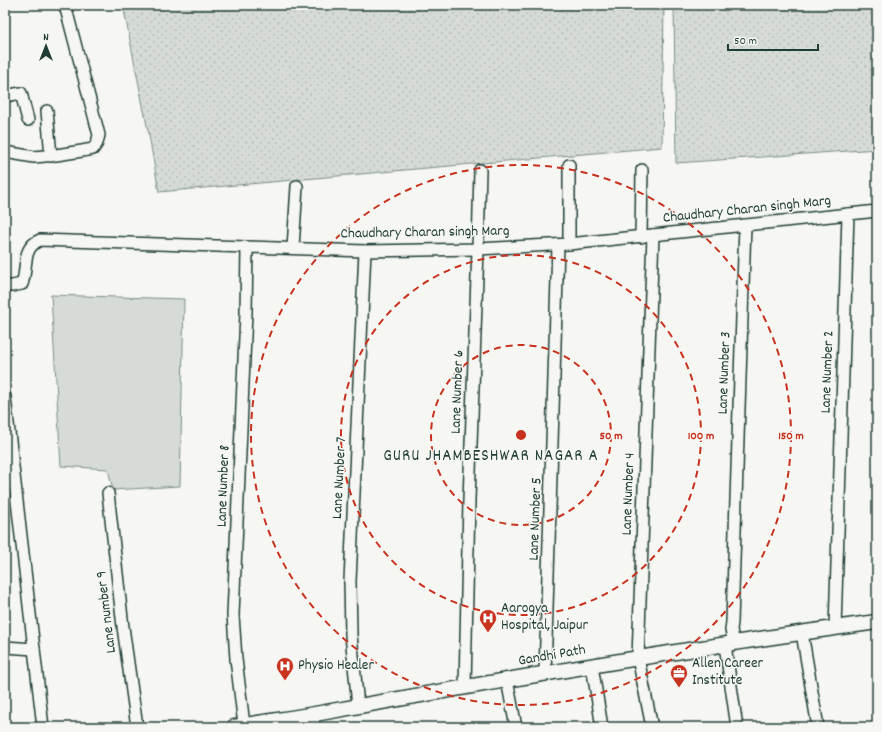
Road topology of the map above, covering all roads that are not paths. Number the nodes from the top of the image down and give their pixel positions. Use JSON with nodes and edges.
{"nodes":[{"id":1,"x":64,"y":5,"type":"edge"},
{"id":2,"x":5,"y":96,"type":"edge"},
{"id":3,"x":47,"y":111,"type":"dead end"},
{"id":4,"x":28,"y":120,"type":"dead end"},
{"id":5,"x":5,"y":152,"type":"edge"},
{"id":6,"x":51,"y":156,"type":"junction"},
{"id":7,"x":569,"y":166,"type":"dead end"},
{"id":8,"x":480,"y":170,"type":"dead end"},
{"id":9,"x":642,"y":170,"type":"dead end"},
{"id":10,"x":296,"y":186,"type":"dead end"},
{"id":11,"x":877,"y":211,"type":"edge"},
{"id":12,"x":848,"y":214,"type":"junction"},
{"id":13,"x":745,"y":225,"type":"junction"},
{"id":14,"x":647,"y":236,"type":"junction"},
{"id":15,"x":564,"y":245,"type":"junction"},
{"id":16,"x":247,"y":248,"type":"junction"},
{"id":17,"x":293,"y":248,"type":"junction"},
{"id":18,"x":478,"y":249,"type":"junction"},
{"id":19,"x":365,"y":251,"type":"junction"},
{"id":20,"x":5,"y":286,"type":"edge"},
{"id":21,"x":5,"y":397,"type":"edge"},
{"id":22,"x":108,"y":493,"type":"dead end"},
{"id":23,"x":877,"y":622,"type":"edge"},
{"id":24,"x":835,"y":628,"type":"junction"},
{"id":25,"x":802,"y":633,"type":"junction"},
{"id":26,"x":729,"y":644,"type":"junction"},
{"id":27,"x":5,"y":647,"type":"edge"},
{"id":28,"x":34,"y":649,"type":"junction"},
{"id":29,"x":638,"y":658,"type":"junction"},
{"id":30,"x":592,"y":666,"type":"junction"},
{"id":31,"x":546,"y":674,"type":"junction"},
{"id":32,"x":507,"y":680,"type":"junction"},
{"id":33,"x":466,"y":687,"type":"junction"},
{"id":34,"x":358,"y":706,"type":"junction"},
{"id":35,"x":313,"y":721,"type":"edge"},
{"id":36,"x":239,"y":726,"type":"edge"},
{"id":37,"x":43,"y":727,"type":"edge"},
{"id":38,"x":137,"y":727,"type":"edge"},
{"id":39,"x":516,"y":727,"type":"edge"},
{"id":40,"x":602,"y":727,"type":"edge"},
{"id":41,"x":652,"y":727,"type":"edge"},
{"id":42,"x":737,"y":727,"type":"edge"},
{"id":43,"x":818,"y":727,"type":"edge"}],
"edges":[{"from":1,"to":6,"type":"street"},
{"from":2,"to":4,"type":"street"},
{"from":3,"to":6,"type":"street"},
{"from":5,"to":6,"type":"street"},
{"from":7,"to":15,"type":"street","name":"Lane Number 5"},
{"from":8,"to":18,"type":"street","name":"Lane Number 6"},
{"from":9,"to":14,"type":"street","name":"Lane Number 4"},
{"from":10,"to":17,"type":"street"},
{"from":11,"to":12,"type":"street","name":"Chaudhary Charan singh Marg"},
{"from":12,"to":13,"type":"street","name":"Chaudhary Charan singh Marg"},
{"from":12,"to":24,"type":"street","name":"Lane Number 2"},
{"from":13,"to":14,"type":"street","name":"Chaudhary Charan singh Marg"},
{"from":13,"to":26,"type":"street","name":"Lane Number 3"},
{"from":14,"to":15,"type":"street","name":"Chaudhary Charan singh Marg"},
{"from":14,"to":29,"type":"street","name":"Lane Number 4"},
{"from":15,"to":18,"type":"street","name":"Chaudhary Charan singh Marg"},
{"from":15,"to":31,"type":"street","name":"Lane Number 5"},
{"from":16,"to":17,"type":"street","name":"Chaudhary Charan singh Marg"},
{"from":16,"to":20,"type":"street","name":"Chaudhary Charan singh Marg"},
{"from":16,"to":36,"type":"street","name":"Lane Number 8"},
{"from":17,"to":19,"type":"street","name":"Chaudhary Charan singh Marg"},
{"from":18,"to":19,"type":"street","name":"Chaudhary Charan singh Marg"},
{"from":18,"to":33,"type":"street","name":"Lane Number 6"},
{"from":19,"to":34,"type":"street","name":"Lane Number 7"},
{"from":21,"to":28,"type":"street"},
{"from":22,"to":38,"type":"street","name":"Lane number 9"},
{"from":23,"to":24,"type":"street","name":"Gandhi Path"},
{"from":24,"to":25,"type":"street","name":"Gandhi Path"},
{"from":25,"to":26,"type":"street","name":"Gandhi Path"},
{"from":25,"to":43,"type":"street"},
{"from":26,"to":29,"type":"street","name":"Gandhi Path"},
{"from":26,"to":42,"type":"street","name":"Lane Number 3"},
{"from":27,"to":28,"type":"street"},
{"from":28,"to":37,"type":"street"},
{"from":29,"to":30,"type":"street","name":"Gandhi Path"},
{"from":29,"to":41,"type":"street","name":"Lane Number 4"},
{"from":30,"to":31,"type":"street","name":"Gandhi Path"},
{"from":30,"to":40,"type":"street"},
{"from":31,"to":32,"type":"street","name":"Gandhi Path"},
{"from":32,"to":33,"type":"street","name":"Gandhi Path"},
{"from":32,"to":39,"type":"street"},
{"from":33,"to":34,"type":"street","name":"Gandhi Path"},
{"from":34,"to":35,"type":"street","name":"Gandhi Path"},
{"from":35,"to":36,"type":"street","name":"Gandhi Path"}]}
